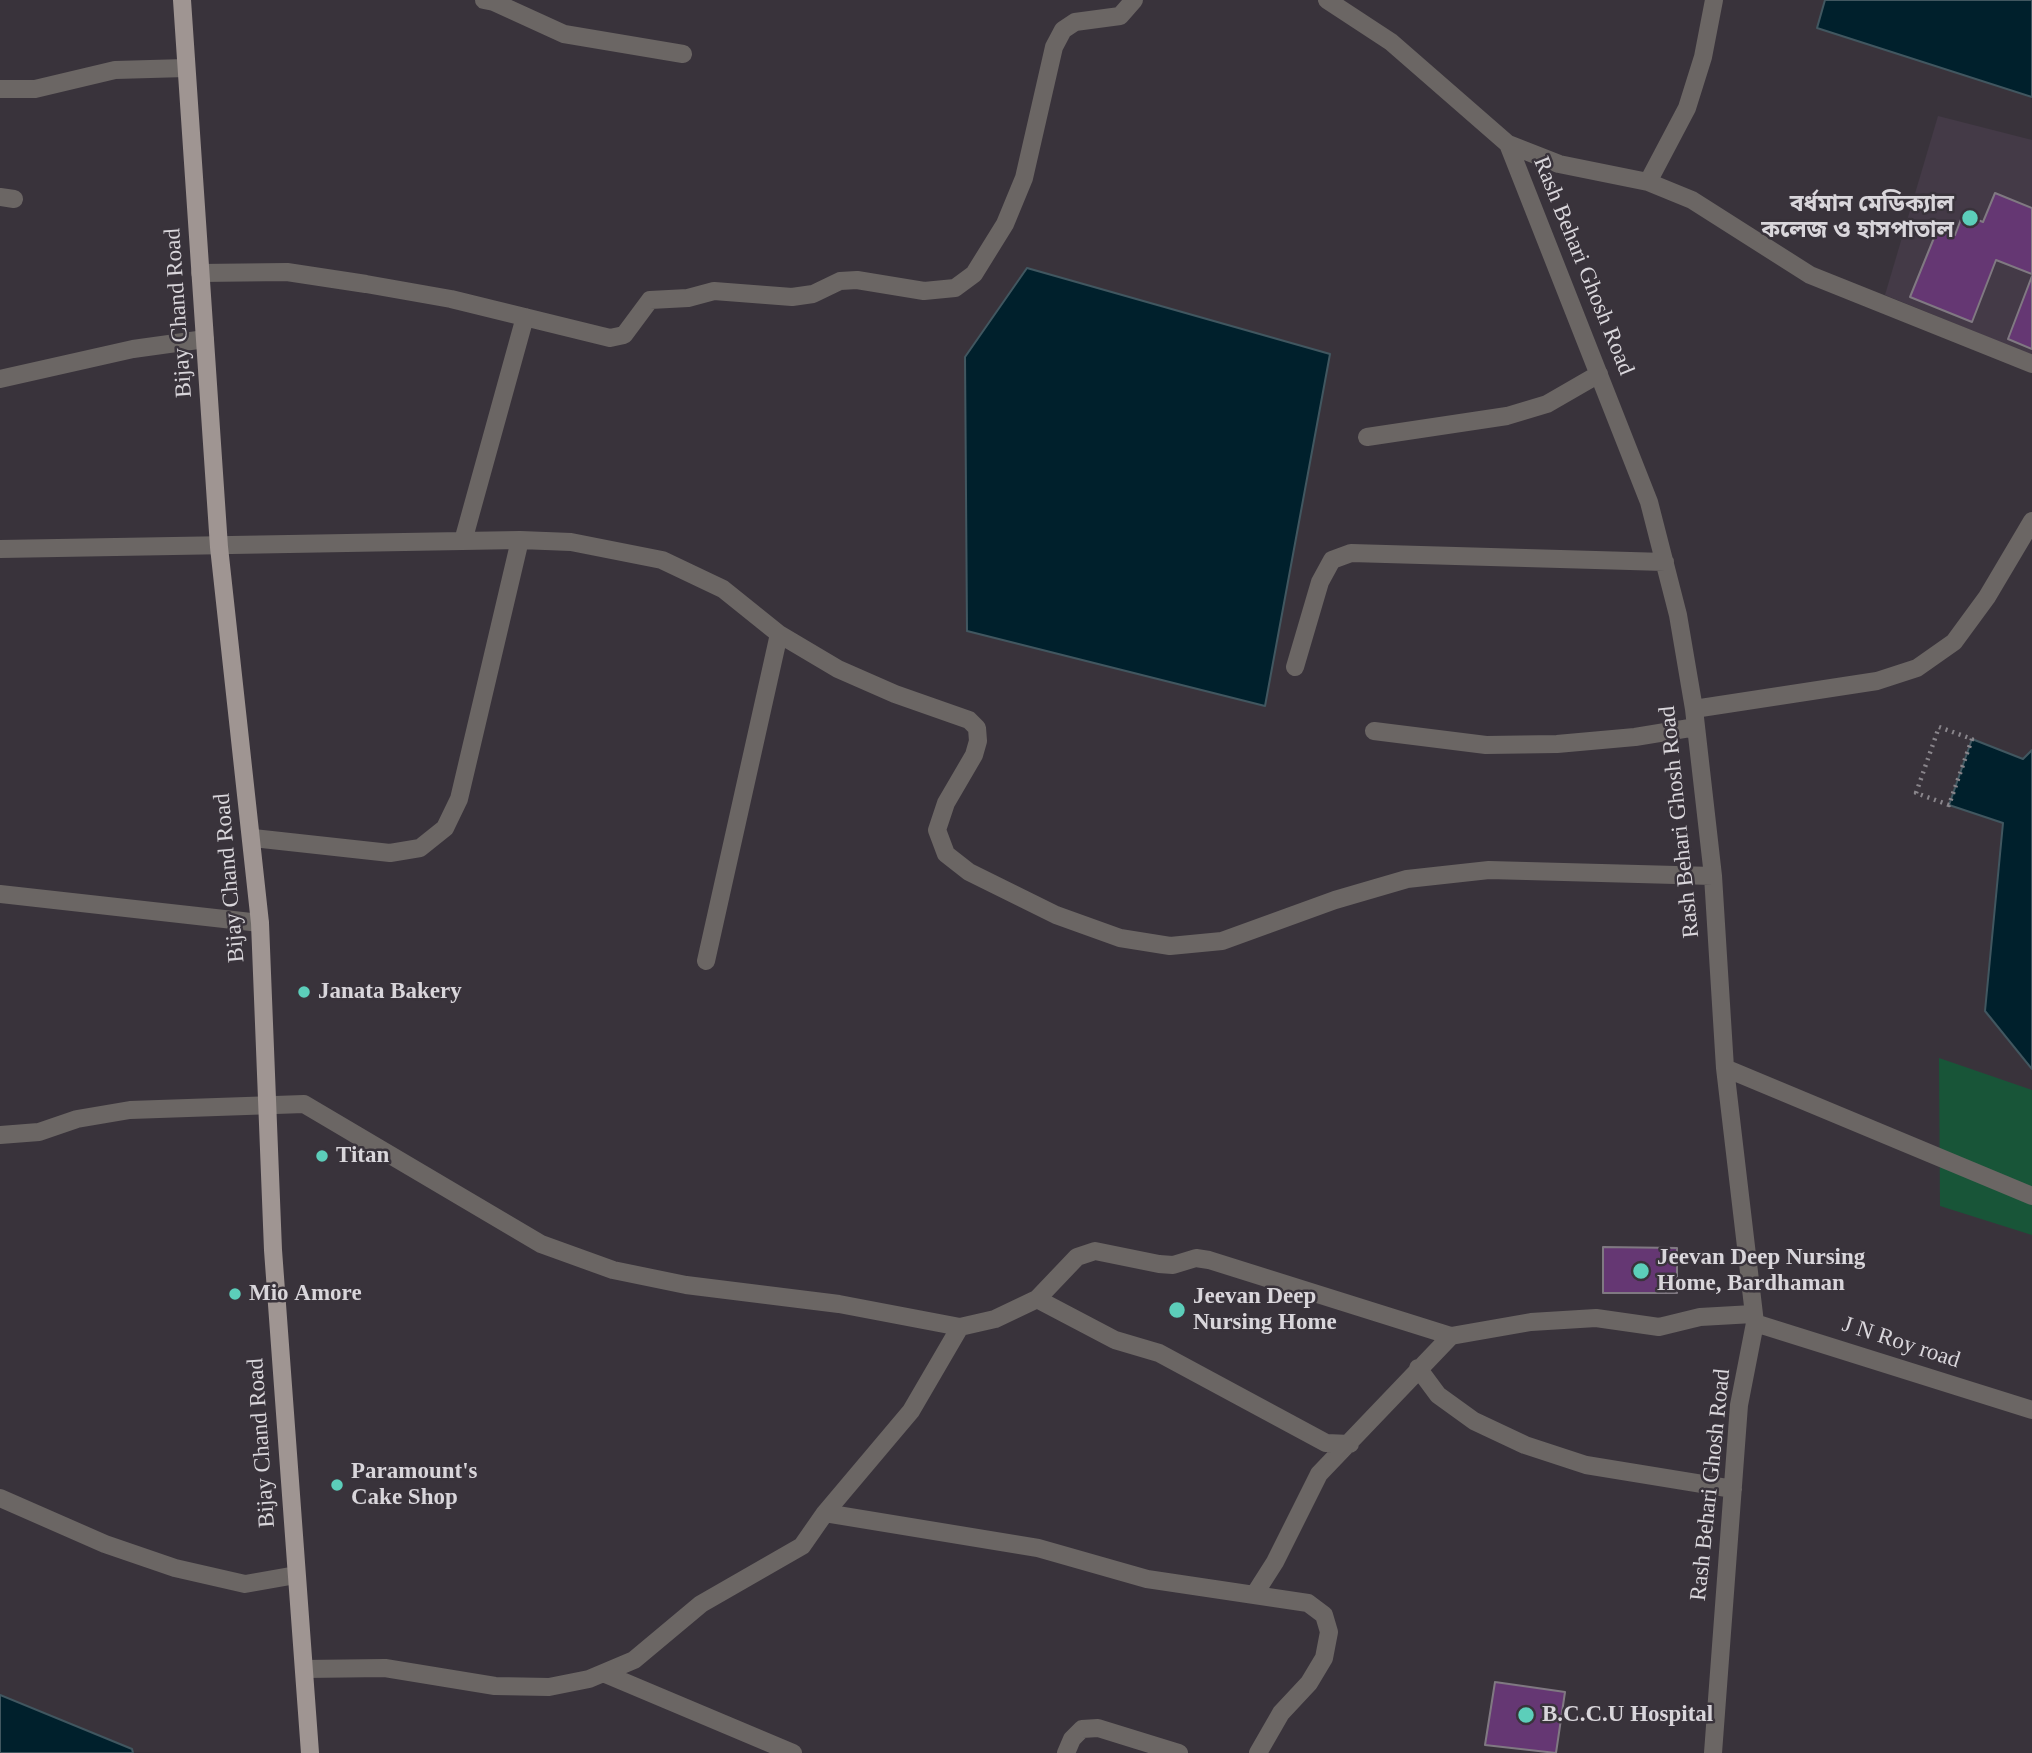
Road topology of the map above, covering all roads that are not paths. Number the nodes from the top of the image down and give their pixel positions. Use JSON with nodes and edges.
{"nodes":[{"id":1,"x":182,"y":0,"type":"edge"},
{"id":2,"x":484,"y":0,"type":"edge"},
{"id":3,"x":1134,"y":0,"type":"edge"},
{"id":4,"x":1327,"y":0,"type":"edge"},
{"id":5,"x":1714,"y":0,"type":"edge"},
{"id":6,"x":684,"y":54,"type":"dead end"},
{"id":7,"x":186,"y":68,"type":"junction"},
{"id":8,"x":0,"y":89,"type":"edge"},
{"id":9,"x":1508,"y":144,"type":"junction"},
{"id":10,"x":1648,"y":182,"type":"junction"},
{"id":11,"x":201,"y":273,"type":"junction"},
{"id":12,"x":525,"y":317,"type":"junction"},
{"id":13,"x":205,"y":339,"type":"junction"},
{"id":14,"x":2032,"y":364,"type":"edge"},
{"id":15,"x":1599,"y":374,"type":"junction"},
{"id":16,"x":0,"y":379,"type":"edge"},
{"id":17,"x":1367,"y":437,"type":"dead end"},
{"id":18,"x":2032,"y":521,"type":"edge"},
{"id":19,"x":520,"y":540,"type":"junction"},
{"id":20,"x":463,"y":541,"type":"junction"},
{"id":21,"x":219,"y":547,"type":"junction"},
{"id":22,"x":0,"y":549,"type":"edge"},
{"id":23,"x":1665,"y":562,"type":"junction"},
{"id":24,"x":779,"y":634,"type":"junction"},
{"id":25,"x":1295,"y":667,"type":"dead end"},
{"id":26,"x":1695,"y":718,"type":"junction"},
{"id":27,"x":1374,"y":731,"type":"dead end"},
{"id":28,"x":253,"y":838,"type":"junction"},
{"id":29,"x":1713,"y":876,"type":"junction"},
{"id":30,"x":0,"y":894,"type":"edge"},
{"id":31,"x":260,"y":923,"type":"junction"},
{"id":32,"x":706,"y":961,"type":"dead end"},
{"id":33,"x":1725,"y":1068,"type":"junction"},
{"id":34,"x":268,"y":1105,"type":"junction"},
{"id":35,"x":0,"y":1135,"type":"edge"},
{"id":36,"x":2032,"y":1196,"type":"edge"},
{"id":37,"x":1037,"y":1299,"type":"junction"},
{"id":38,"x":1754,"y":1319,"type":"junction"},
{"id":39,"x":960,"y":1327,"type":"junction"},
{"id":40,"x":1451,"y":1336,"type":"junction"},
{"id":41,"x":1418,"y":1368,"type":"junction"},
{"id":42,"x":2032,"y":1410,"type":"edge"},
{"id":43,"x":1350,"y":1444,"type":"junction"},
{"id":44,"x":1732,"y":1489,"type":"junction"},
{"id":45,"x":0,"y":1498,"type":"edge"},
{"id":46,"x":825,"y":1513,"type":"junction"},
{"id":47,"x":296,"y":1575,"type":"junction"},
{"id":48,"x":1254,"y":1595,"type":"junction"},
{"id":49,"x":303,"y":1668,"type":"junction"},
{"id":50,"x":603,"y":1673,"type":"junction"},
{"id":51,"x":310,"y":1753,"type":"edge"},
{"id":52,"x":793,"y":1753,"type":"edge"},
{"id":53,"x":1066,"y":1753,"type":"edge"},
{"id":54,"x":1179,"y":1753,"type":"edge"},
{"id":55,"x":1258,"y":1753,"type":"edge"},
{"id":56,"x":1713,"y":1753,"type":"edge"}],
"edges":[{"from":1,"to":7,"type":"main road","name":"Bijay Chand Road"},
{"from":2,"to":6,"type":"street"},
{"from":3,"to":12,"type":"street"},
{"from":4,"to":9,"type":"street","name":"Rash Behari Ghosh Road"},
{"from":5,"to":10,"type":"street"},
{"from":7,"to":8,"type":"street"},
{"from":7,"to":11,"type":"main road","name":"Bijay Chand Road"},
{"from":9,"to":10,"type":"street"},
{"from":9,"to":15,"type":"street","name":"Rash Behari Ghosh Road"},
{"from":10,"to":14,"type":"street"},
{"from":11,"to":12,"type":"street"},
{"from":11,"to":13,"type":"main road","name":"Bijay Chand Road"},
{"from":12,"to":20,"type":"street"},
{"from":13,"to":16,"type":"street"},
{"from":13,"to":21,"type":"main road","name":"Bijay Chand Road"},
{"from":15,"to":17,"type":"street"},
{"from":15,"to":23,"type":"street","name":"Rash Behari Ghosh Road"},
{"from":18,"to":26,"type":"street"},
{"from":19,"to":20,"type":"street"},
{"from":19,"to":24,"type":"street"},
{"from":19,"to":28,"type":"street"},
{"from":20,"to":21,"type":"street"},
{"from":21,"to":22,"type":"street"},
{"from":21,"to":28,"type":"main road","name":"Bijay Chand Road"},
{"from":23,"to":25,"type":"street"},
{"from":23,"to":26,"type":"street","name":"Rash Behari Ghosh Road"},
{"from":24,"to":29,"type":"street"},
{"from":24,"to":32,"type":"street"},
{"from":26,"to":27,"type":"street"},
{"from":26,"to":29,"type":"street","name":"Rash Behari Ghosh Road"},
{"from":28,"to":31,"type":"main road","name":"Bijay Chand Road"},
{"from":29,"to":33,"type":"street","name":"Rash Behari Ghosh Road"},
{"from":30,"to":31,"type":"street"},
{"from":31,"to":34,"type":"main road","name":"Bijay Chand Road"},
{"from":33,"to":36,"type":"street"},
{"from":33,"to":38,"type":"street","name":"Rash Behari Ghosh Road"},
{"from":34,"to":35,"type":"street"},
{"from":34,"to":39,"type":"street"},
{"from":34,"to":47,"type":"main road","name":"Bijay Chand Road"},
{"from":37,"to":39,"type":"street"},
{"from":37,"to":40,"type":"street"},
{"from":37,"to":43,"type":"street"},
{"from":38,"to":40,"type":"street"},
{"from":38,"to":42,"type":"street","name":"J N Roy road"},
{"from":38,"to":44,"type":"street","name":"Rash Behari Ghosh Road"},
{"from":39,"to":46,"type":"street"},
{"from":40,"to":41,"type":"street"},
{"from":41,"to":43,"type":"street"},
{"from":41,"to":44,"type":"street"},
{"from":43,"to":48,"type":"street"},
{"from":44,"to":56,"type":"street","name":"Rash Behari Ghosh Road"},
{"from":45,"to":47,"type":"street"},
{"from":46,"to":48,"type":"street"},
{"from":46,"to":50,"type":"street"},
{"from":47,"to":49,"type":"main road","name":"Bijay Chand Road"},
{"from":48,"to":55,"type":"street"},
{"from":49,"to":50,"type":"street"},
{"from":49,"to":51,"type":"main road","name":"Bijay Chand Road"},
{"from":50,"to":52,"type":"street"},
{"from":53,"to":54,"type":"street"}]}
